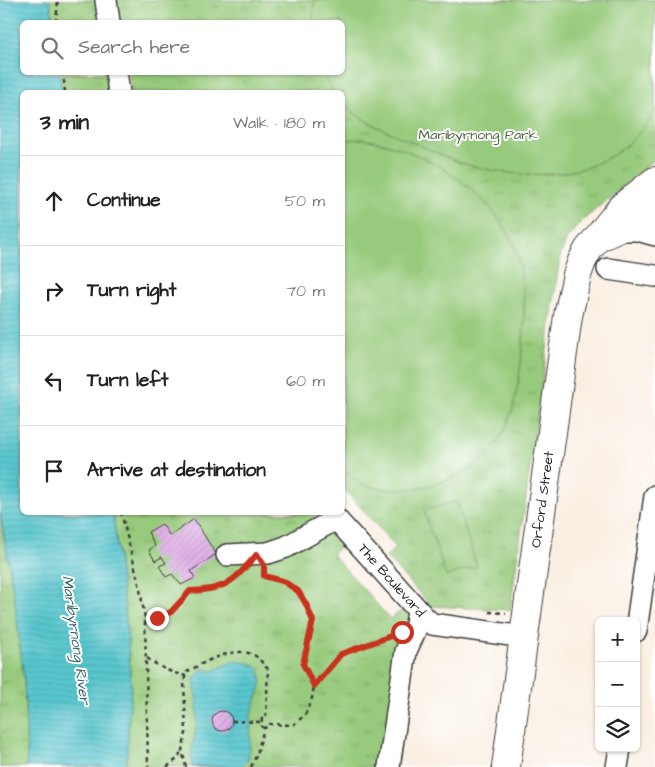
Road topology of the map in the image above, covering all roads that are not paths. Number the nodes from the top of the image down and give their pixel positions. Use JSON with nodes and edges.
{"nodes":[{"id":1,"x":106,"y":0,"type":"edge"},
{"id":2,"x":109,"y":20,"type":"edge"},
{"id":3,"x":116,"y":75,"type":"edge"},
{"id":4,"x":119,"y":90,"type":"edge"},
{"id":5,"x":655,"y":182,"type":"edge"},
{"id":6,"x":655,"y":211,"type":"edge"},
{"id":7,"x":606,"y":234,"type":"junction"},
{"id":8,"x":655,"y":236,"type":"edge"},
{"id":9,"x":608,"y":270,"type":"dead end"},
{"id":10,"x":655,"y":276,"type":"edge"},
{"id":11,"x":655,"y":496,"type":"edge"},
{"id":12,"x":333,"y":516,"type":"edge"},
{"id":13,"x":227,"y":555,"type":"dead end"},
{"id":14,"x":425,"y":617,"type":"junction"},
{"id":15,"x":638,"y":617,"type":"edge"},
{"id":16,"x":524,"y":637,"type":"junction"},
{"id":17,"x":619,"y":752,"type":"edge"},
{"id":18,"x":389,"y":767,"type":"edge"},
{"id":19,"x":506,"y":767,"type":"edge"},
{"id":20,"x":617,"y":767,"type":"edge"}],
"edges":[{"from":1,"to":2,"type":"street"},
{"from":3,"to":4,"type":"street"},
{"from":5,"to":7,"type":"main road","name":"Orford Street"},
{"from":6,"to":7,"type":"main road"},
{"from":7,"to":8,"type":"street"},
{"from":7,"to":16,"type":"main road","name":"Orford Street"},
{"from":9,"to":10,"type":"street"},
{"from":11,"to":15,"type":"street"},
{"from":12,"to":13,"type":"street"},
{"from":12,"to":14,"type":"street","name":"The Boulevard"},
{"from":14,"to":16,"type":"street","name":"The Boulevard"},
{"from":14,"to":18,"type":"street"},
{"from":16,"to":19,"type":"main road","name":"Orford Street"},
{"from":17,"to":20,"type":"street"}]}
